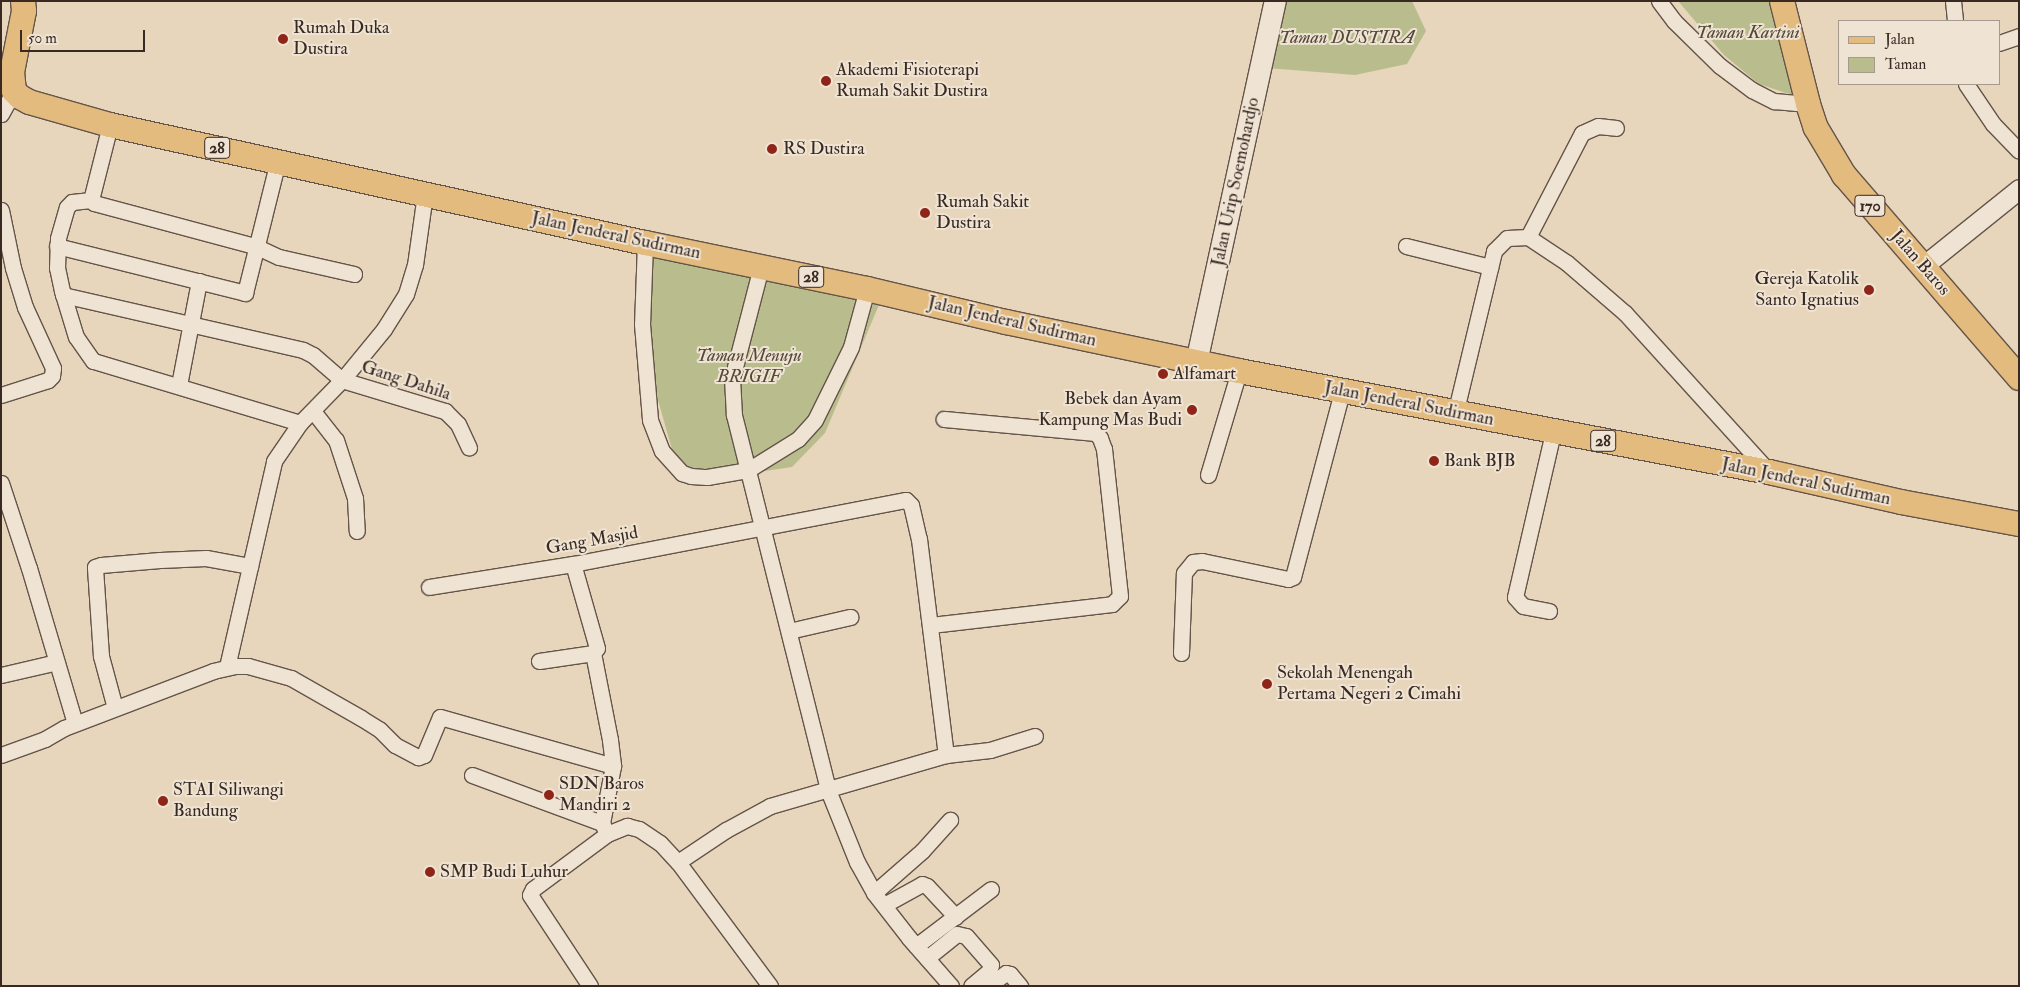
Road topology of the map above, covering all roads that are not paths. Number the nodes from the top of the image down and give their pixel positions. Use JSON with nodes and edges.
{"nodes":[{"id":1,"x":23,"y":1,"type":"edge"},
{"id":2,"x":1275,"y":1,"type":"edge"},
{"id":3,"x":1658,"y":1,"type":"edge"},
{"id":4,"x":1782,"y":1,"type":"edge"},
{"id":5,"x":1953,"y":1,"type":"edge"},
{"id":6,"x":1955,"y":20,"type":"edge"},
{"id":7,"x":2019,"y":36,"type":"edge"},
{"id":8,"x":2000,"y":43,"type":"edge"},
{"id":9,"x":1967,"y":85,"type":"edge"},
{"id":10,"x":14,"y":91,"type":"junction"},
{"id":11,"x":1808,"y":104,"type":"junction"},
{"id":12,"x":1,"y":114,"type":"edge"},
{"id":13,"x":110,"y":125,"type":"junction"},
{"id":14,"x":1616,"y":128,"type":"dead end"},
{"id":15,"x":2019,"y":151,"type":"edge"},
{"id":16,"x":278,"y":161,"type":"junction"},
{"id":17,"x":2019,"y":189,"type":"edge"},
{"id":18,"x":425,"y":194,"type":"junction"},
{"id":19,"x":91,"y":200,"type":"junction"},
{"id":20,"x":1,"y":210,"type":"edge"},
{"id":21,"x":1528,"y":237,"type":"junction"},
{"id":22,"x":645,"y":244,"type":"junction"},
{"id":23,"x":57,"y":246,"type":"junction"},
{"id":24,"x":255,"y":246,"type":"junction"},
{"id":25,"x":1406,"y":246,"type":"dead end"},
{"id":26,"x":761,"y":267,"type":"junction"},
{"id":27,"x":1490,"y":267,"type":"junction"},
{"id":28,"x":1922,"y":267,"type":"junction"},
{"id":29,"x":354,"y":274,"type":"dead end"},
{"id":30,"x":199,"y":281,"type":"junction"},
{"id":31,"x":867,"y":289,"type":"junction"},
{"id":32,"x":63,"y":295,"type":"junction"},
{"id":33,"x":192,"y":325,"type":"junction"},
{"id":34,"x":1196,"y":362,"type":"junction"},
{"id":35,"x":1239,"y":371,"type":"junction"},
{"id":36,"x":2019,"y":378,"type":"edge"},
{"id":37,"x":342,"y":380,"type":"junction"},
{"id":38,"x":179,"y":385,"type":"junction"},
{"id":39,"x":1342,"y":392,"type":"junction"},
{"id":40,"x":1,"y":395,"type":"edge"},
{"id":41,"x":313,"y":411,"type":"junction"},
{"id":42,"x":1455,"y":414,"type":"junction"},
{"id":43,"x":944,"y":420,"type":"dead end"},
{"id":44,"x":300,"y":422,"type":"junction"},
{"id":45,"x":1553,"y":432,"type":"junction"},
{"id":46,"x":469,"y":448,"type":"dead end"},
{"id":47,"x":748,"y":470,"type":"junction"},
{"id":48,"x":1769,"y":472,"type":"junction"},
{"id":49,"x":1208,"y":475,"type":"dead end"},
{"id":50,"x":2,"y":485,"type":"edge"},
{"id":51,"x":2016,"y":521,"type":"edge"},
{"id":52,"x":761,"y":528,"type":"junction"},
{"id":53,"x":357,"y":531,"type":"dead end"},
{"id":54,"x":573,"y":564,"type":"junction"},
{"id":55,"x":250,"y":566,"type":"junction"},
{"id":56,"x":429,"y":586,"type":"dead end"},
{"id":57,"x":1549,"y":611,"type":"dead end"},
{"id":58,"x":850,"y":617,"type":"dead end"},
{"id":59,"x":931,"y":625,"type":"junction"},
{"id":60,"x":789,"y":630,"type":"junction"},
{"id":61,"x":594,"y":653,"type":"junction"},
{"id":62,"x":1181,"y":653,"type":"dead end"},
{"id":63,"x":539,"y":661,"type":"dead end"},
{"id":64,"x":57,"y":662,"type":"junction"},
{"id":65,"x":227,"y":667,"type":"junction"},
{"id":66,"x":1,"y":675,"type":"edge"},
{"id":67,"x":115,"y":708,"type":"junction"},
{"id":68,"x":69,"y":726,"type":"junction"},
{"id":69,"x":1035,"y":736,"type":"dead end"},
{"id":70,"x":1,"y":746,"type":"edge"},
{"id":71,"x":1,"y":755,"type":"edge"},
{"id":72,"x":946,"y":755,"type":"junction"},
{"id":73,"x":613,"y":766,"type":"junction"},
{"id":74,"x":472,"y":775,"type":"dead end"},
{"id":75,"x":828,"y":790,"type":"junction"},
{"id":76,"x":950,"y":820,"type":"dead end"},
{"id":77,"x":605,"y":828,"type":"junction"},
{"id":78,"x":678,"y":862,"type":"junction"},
{"id":79,"x":992,"y":889,"type":"dead end"},
{"id":80,"x":879,"y":899,"type":"junction"},
{"id":81,"x":956,"y":917,"type":"junction"},
{"id":82,"x":916,"y":946,"type":"junction"},
{"id":83,"x":927,"y":958,"type":"junction"},
{"id":84,"x":590,"y":986,"type":"edge"},
{"id":85,"x":770,"y":986,"type":"edge"},
{"id":86,"x":952,"y":986,"type":"edge"},
{"id":87,"x":972,"y":986,"type":"edge"},
{"id":88,"x":988,"y":986,"type":"edge"},
{"id":89,"x":1020,"y":986,"type":"edge"}],
"edges":[{"from":1,"to":10,"type":"main road"},
{"from":2,"to":34,"type":"main road","name":"Jalan Urip Soemohardjo"},
{"from":3,"to":11,"type":"street"},
{"from":4,"to":11,"type":"main road","name":"Jalan Baros","number":"170"},
{"from":5,"to":6,"type":"street"},
{"from":7,"to":8,"type":"street"},
{"from":9,"to":15,"type":"street"},
{"from":10,"to":12,"type":"street"},
{"from":10,"to":13,"type":"main road","name":"Jalan Jenderal Sudirman","number":"28"},
{"from":11,"to":28,"type":"main road","name":"Jalan Baros","number":"170"},
{"from":13,"to":16,"type":"main road","name":"Jalan Jenderal Sudirman","number":"28"},
{"from":13,"to":19,"type":"street"},
{"from":14,"to":21,"type":"street"},
{"from":16,"to":18,"type":"main road","name":"Jalan Jenderal Sudirman","number":"28"},
{"from":16,"to":24,"type":"street"},
{"from":17,"to":28,"type":"street"},
{"from":18,"to":22,"type":"main road","name":"Jalan Jenderal Sudirman","number":"28"},
{"from":18,"to":37,"type":"street"},
{"from":19,"to":23,"type":"street"},
{"from":19,"to":24,"type":"street"},
{"from":20,"to":40,"type":"street"},
{"from":21,"to":27,"type":"street"},
{"from":21,"to":48,"type":"street"},
{"from":22,"to":26,"type":"main road","name":"Jalan Jenderal Sudirman","number":"28"},
{"from":22,"to":47,"type":"street"},
{"from":23,"to":30,"type":"street"},
{"from":23,"to":32,"type":"street"},
{"from":24,"to":29,"type":"street"},
{"from":24,"to":30,"type":"street"},
{"from":25,"to":27,"type":"street"},
{"from":26,"to":31,"type":"main road","name":"Jalan Jenderal Sudirman","number":"28"},
{"from":26,"to":47,"type":"street"},
{"from":27,"to":42,"type":"street"},
{"from":28,"to":36,"type":"main road","name":"Jalan Baros","number":"170"},
{"from":30,"to":33,"type":"street"},
{"from":31,"to":34,"type":"main road","name":"Jalan Jenderal Sudirman","number":"28"},
{"from":31,"to":47,"type":"street"},
{"from":32,"to":33,"type":"street"},
{"from":32,"to":38,"type":"street"},
{"from":33,"to":37,"type":"street"},
{"from":33,"to":38,"type":"street"},
{"from":34,"to":35,"type":"main road","name":"Jalan Jenderal Sudirman","number":"28"},
{"from":35,"to":39,"type":"main road","name":"Jalan Jenderal Sudirman","number":"28"},
{"from":35,"to":49,"type":"street"},
{"from":37,"to":41,"type":"street"},
{"from":37,"to":46,"type":"street","name":"Gang Dahila"},
{"from":38,"to":44,"type":"street"},
{"from":39,"to":42,"type":"main road","name":"Jalan Jenderal Sudirman","number":"28"},
{"from":39,"to":62,"type":"street"},
{"from":41,"to":44,"type":"street"},
{"from":41,"to":53,"type":"street"},
{"from":42,"to":45,"type":"main road","name":"Jalan Jenderal Sudirman","number":"28"},
{"from":43,"to":59,"type":"street"},
{"from":44,"to":55,"type":"street"},
{"from":45,"to":48,"type":"main road","name":"Jalan Jenderal Sudirman","number":"28"},
{"from":45,"to":57,"type":"street"},
{"from":47,"to":52,"type":"street"},
{"from":48,"to":51,"type":"main road","name":"Jalan Jenderal Sudirman","number":"28"},
{"from":50,"to":64,"type":"street"},
{"from":52,"to":54,"type":"street","name":"Gang Masjid"},
{"from":52,"to":59,"type":"street","name":"Gang Masjid"},
{"from":52,"to":60,"type":"street"},
{"from":54,"to":56,"type":"street","name":"Gang Masjid"},
{"from":54,"to":61,"type":"street"},
{"from":55,"to":65,"type":"street"},
{"from":55,"to":67,"type":"street"},
{"from":58,"to":60,"type":"street"},
{"from":59,"to":72,"type":"street"},
{"from":60,"to":75,"type":"street"},
{"from":61,"to":63,"type":"street"},
{"from":61,"to":73,"type":"street"},
{"from":64,"to":66,"type":"street"},
{"from":64,"to":68,"type":"street"},
{"from":65,"to":67,"type":"street"},
{"from":65,"to":73,"type":"street"},
{"from":67,"to":68,"type":"street"},
{"from":68,"to":70,"type":"street"},
{"from":68,"to":71,"type":"street"},
{"from":69,"to":72,"type":"street"},
{"from":72,"to":75,"type":"street"},
{"from":73,"to":77,"type":"street"},
{"from":74,"to":77,"type":"street"},
{"from":75,"to":78,"type":"street"},
{"from":75,"to":80,"type":"street"},
{"from":76,"to":80,"type":"street"},
{"from":77,"to":78,"type":"street"},
{"from":77,"to":84,"type":"street"},
{"from":78,"to":85,"type":"street"},
{"from":79,"to":81,"type":"street"},
{"from":80,"to":81,"type":"street"},
{"from":80,"to":82,"type":"street"},
{"from":81,"to":82,"type":"street"},
{"from":82,"to":83,"type":"street"},
{"from":83,"to":86,"type":"street"},
{"from":83,"to":87,"type":"street"},
{"from":88,"to":89,"type":"street"}]}
